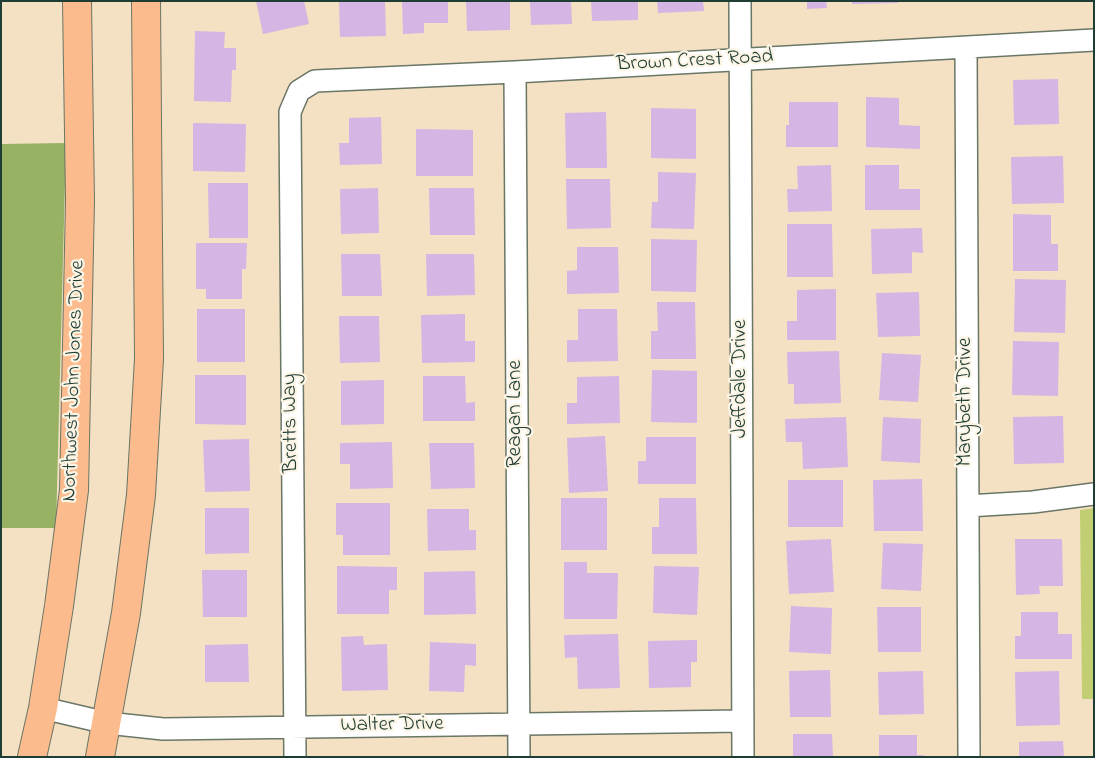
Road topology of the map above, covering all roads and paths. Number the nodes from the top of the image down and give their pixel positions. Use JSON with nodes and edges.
{"nodes":[{"id":1,"x":77,"y":1,"type":"edge"},
{"id":2,"x":146,"y":1,"type":"edge"},
{"id":3,"x":740,"y":1,"type":"edge"},
{"id":4,"x":1094,"y":40,"type":"edge"},
{"id":5,"x":966,"y":48,"type":"junction"},
{"id":6,"x":741,"y":60,"type":"junction"},
{"id":7,"x":515,"y":72,"type":"junction"},
{"id":8,"x":299,"y":91,"type":"joint"},
{"id":9,"x":1094,"y":494,"type":"edge"},
{"id":10,"x":968,"y":506,"type":"junction"},
{"id":11,"x":43,"y":708,"type":"junction"},
{"id":12,"x":743,"y":721,"type":"junction"},
{"id":13,"x":107,"y":724,"type":"junction"},
{"id":14,"x":519,"y":724,"type":"junction"},
{"id":15,"x":295,"y":727,"type":"junction"},
{"id":16,"x":32,"y":757,"type":"edge"},
{"id":17,"x":100,"y":757,"type":"edge"},
{"id":18,"x":295,"y":757,"type":"edge"},
{"id":19,"x":519,"y":757,"type":"edge"},
{"id":20,"x":743,"y":757,"type":"edge"},
{"id":21,"x":969,"y":757,"type":"edge"}],
"edges":[{"from":1,"to":11,"type":"main road","name":"Northwest John Jones Drive"},
{"from":2,"to":13,"type":"main road"},
{"from":3,"to":6,"type":"street","name":"Jeffdale Drive"},
{"from":4,"to":5,"type":"street","name":"Brown Crest Road"},
{"from":5,"to":6,"type":"street","name":"Brown Crest Road"},
{"from":5,"to":10,"type":"street","name":"Marybeth Drive"},
{"from":6,"to":7,"type":"street","name":"Brown Crest Road"},
{"from":6,"to":12,"type":"street","name":"Jeffdale Drive"},
{"from":7,"to":8,"type":"street","name":"Brown Crest Road"},
{"from":7,"to":14,"type":"street","name":"Reagan Lane"},
{"from":8,"to":15,"type":"street","name":"Bretts Way"},
{"from":9,"to":10,"type":"street"},
{"from":10,"to":21,"type":"street","name":"Marybeth Drive"},
{"from":11,"to":13,"type":"street","name":"Walter Drive"},
{"from":11,"to":16,"type":"main road","name":"Northwest John Jones Drive"},
{"from":12,"to":14,"type":"street","name":"Walter Drive"},
{"from":12,"to":20,"type":"street","name":"Jeffdale Drive"},
{"from":13,"to":15,"type":"street","name":"Walter Drive"},
{"from":13,"to":17,"type":"main road"},
{"from":14,"to":15,"type":"street","name":"Walter Drive"},
{"from":14,"to":19,"type":"street","name":"Reagan Lane"},
{"from":15,"to":18,"type":"street","name":"Bretts Way"}]}
